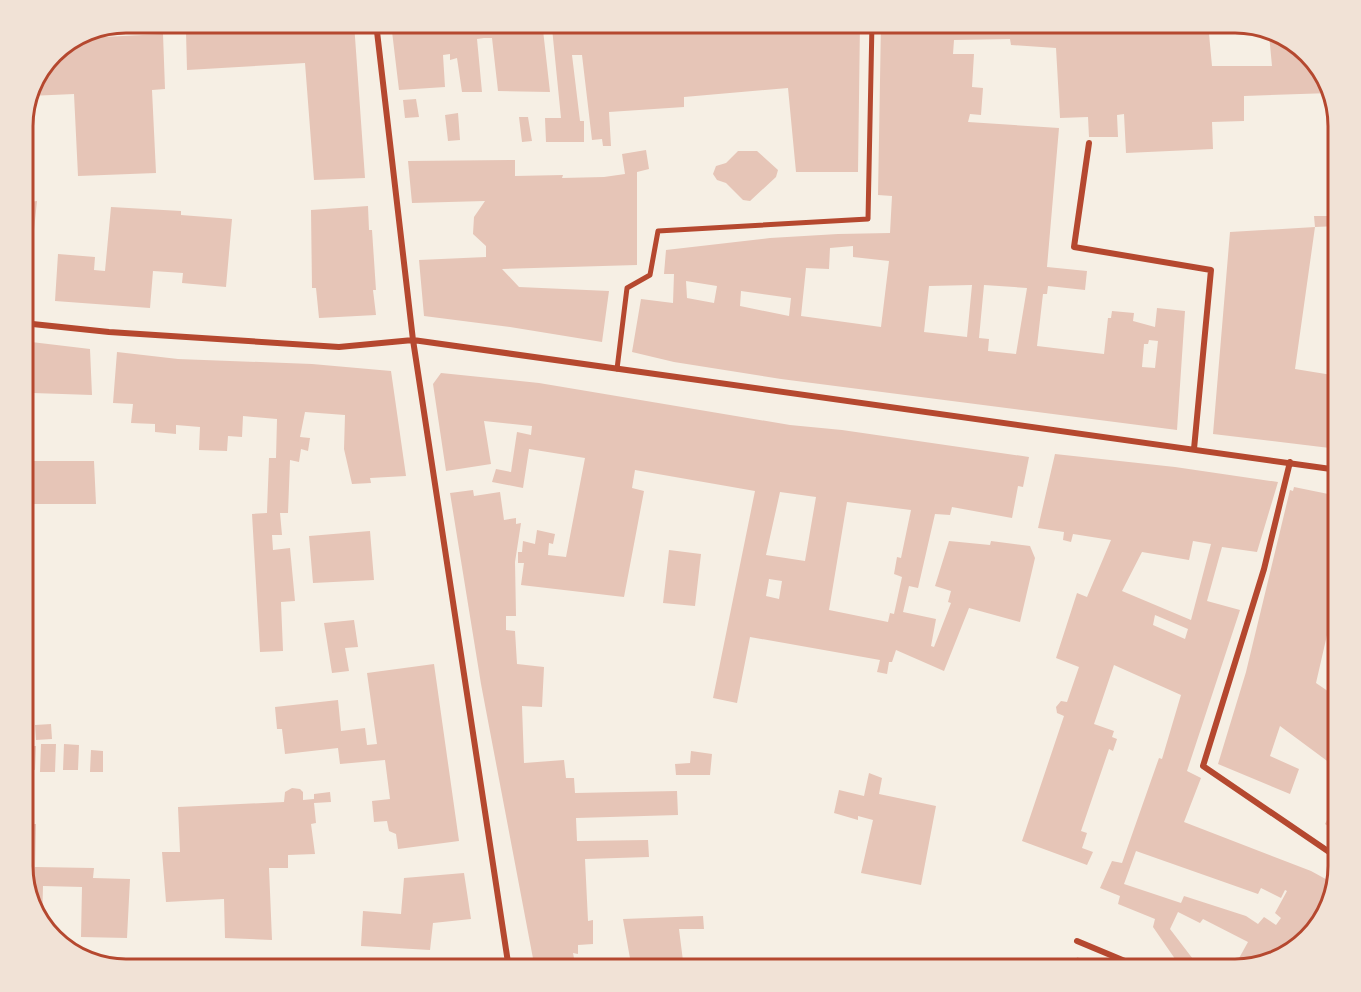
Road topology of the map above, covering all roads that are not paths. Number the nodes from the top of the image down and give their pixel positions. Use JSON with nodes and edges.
{"nodes":[{"id":1,"x":377,"y":33,"type":"edge"},
{"id":2,"x":872,"y":33,"type":"edge"},
{"id":3,"x":1089,"y":143,"type":"dead end"},
{"id":4,"x":33,"y":324,"type":"edge"},
{"id":5,"x":413,"y":340,"type":"junction"},
{"id":6,"x":617,"y":369,"type":"junction"},
{"id":7,"x":1194,"y":449,"type":"junction"},
{"id":8,"x":1290,"y":462,"type":"junction"},
{"id":9,"x":1328,"y":468,"type":"edge"},
{"id":10,"x":1328,"y":851,"type":"edge"},
{"id":11,"x":1077,"y":940,"type":"dead end"},
{"id":12,"x":507,"y":959,"type":"edge"},
{"id":13,"x":1121,"y":959,"type":"edge"}],
"edges":[{"from":1,"to":5,"type":"street"},
{"from":2,"to":6,"type":"street"},
{"from":3,"to":7,"type":"street"},
{"from":4,"to":5,"type":"street"},
{"from":5,"to":6,"type":"street"},
{"from":5,"to":12,"type":"street"},
{"from":6,"to":7,"type":"street"},
{"from":7,"to":8,"type":"street"},
{"from":8,"to":9,"type":"street"},
{"from":8,"to":10,"type":"street"},
{"from":11,"to":13,"type":"street"}]}
